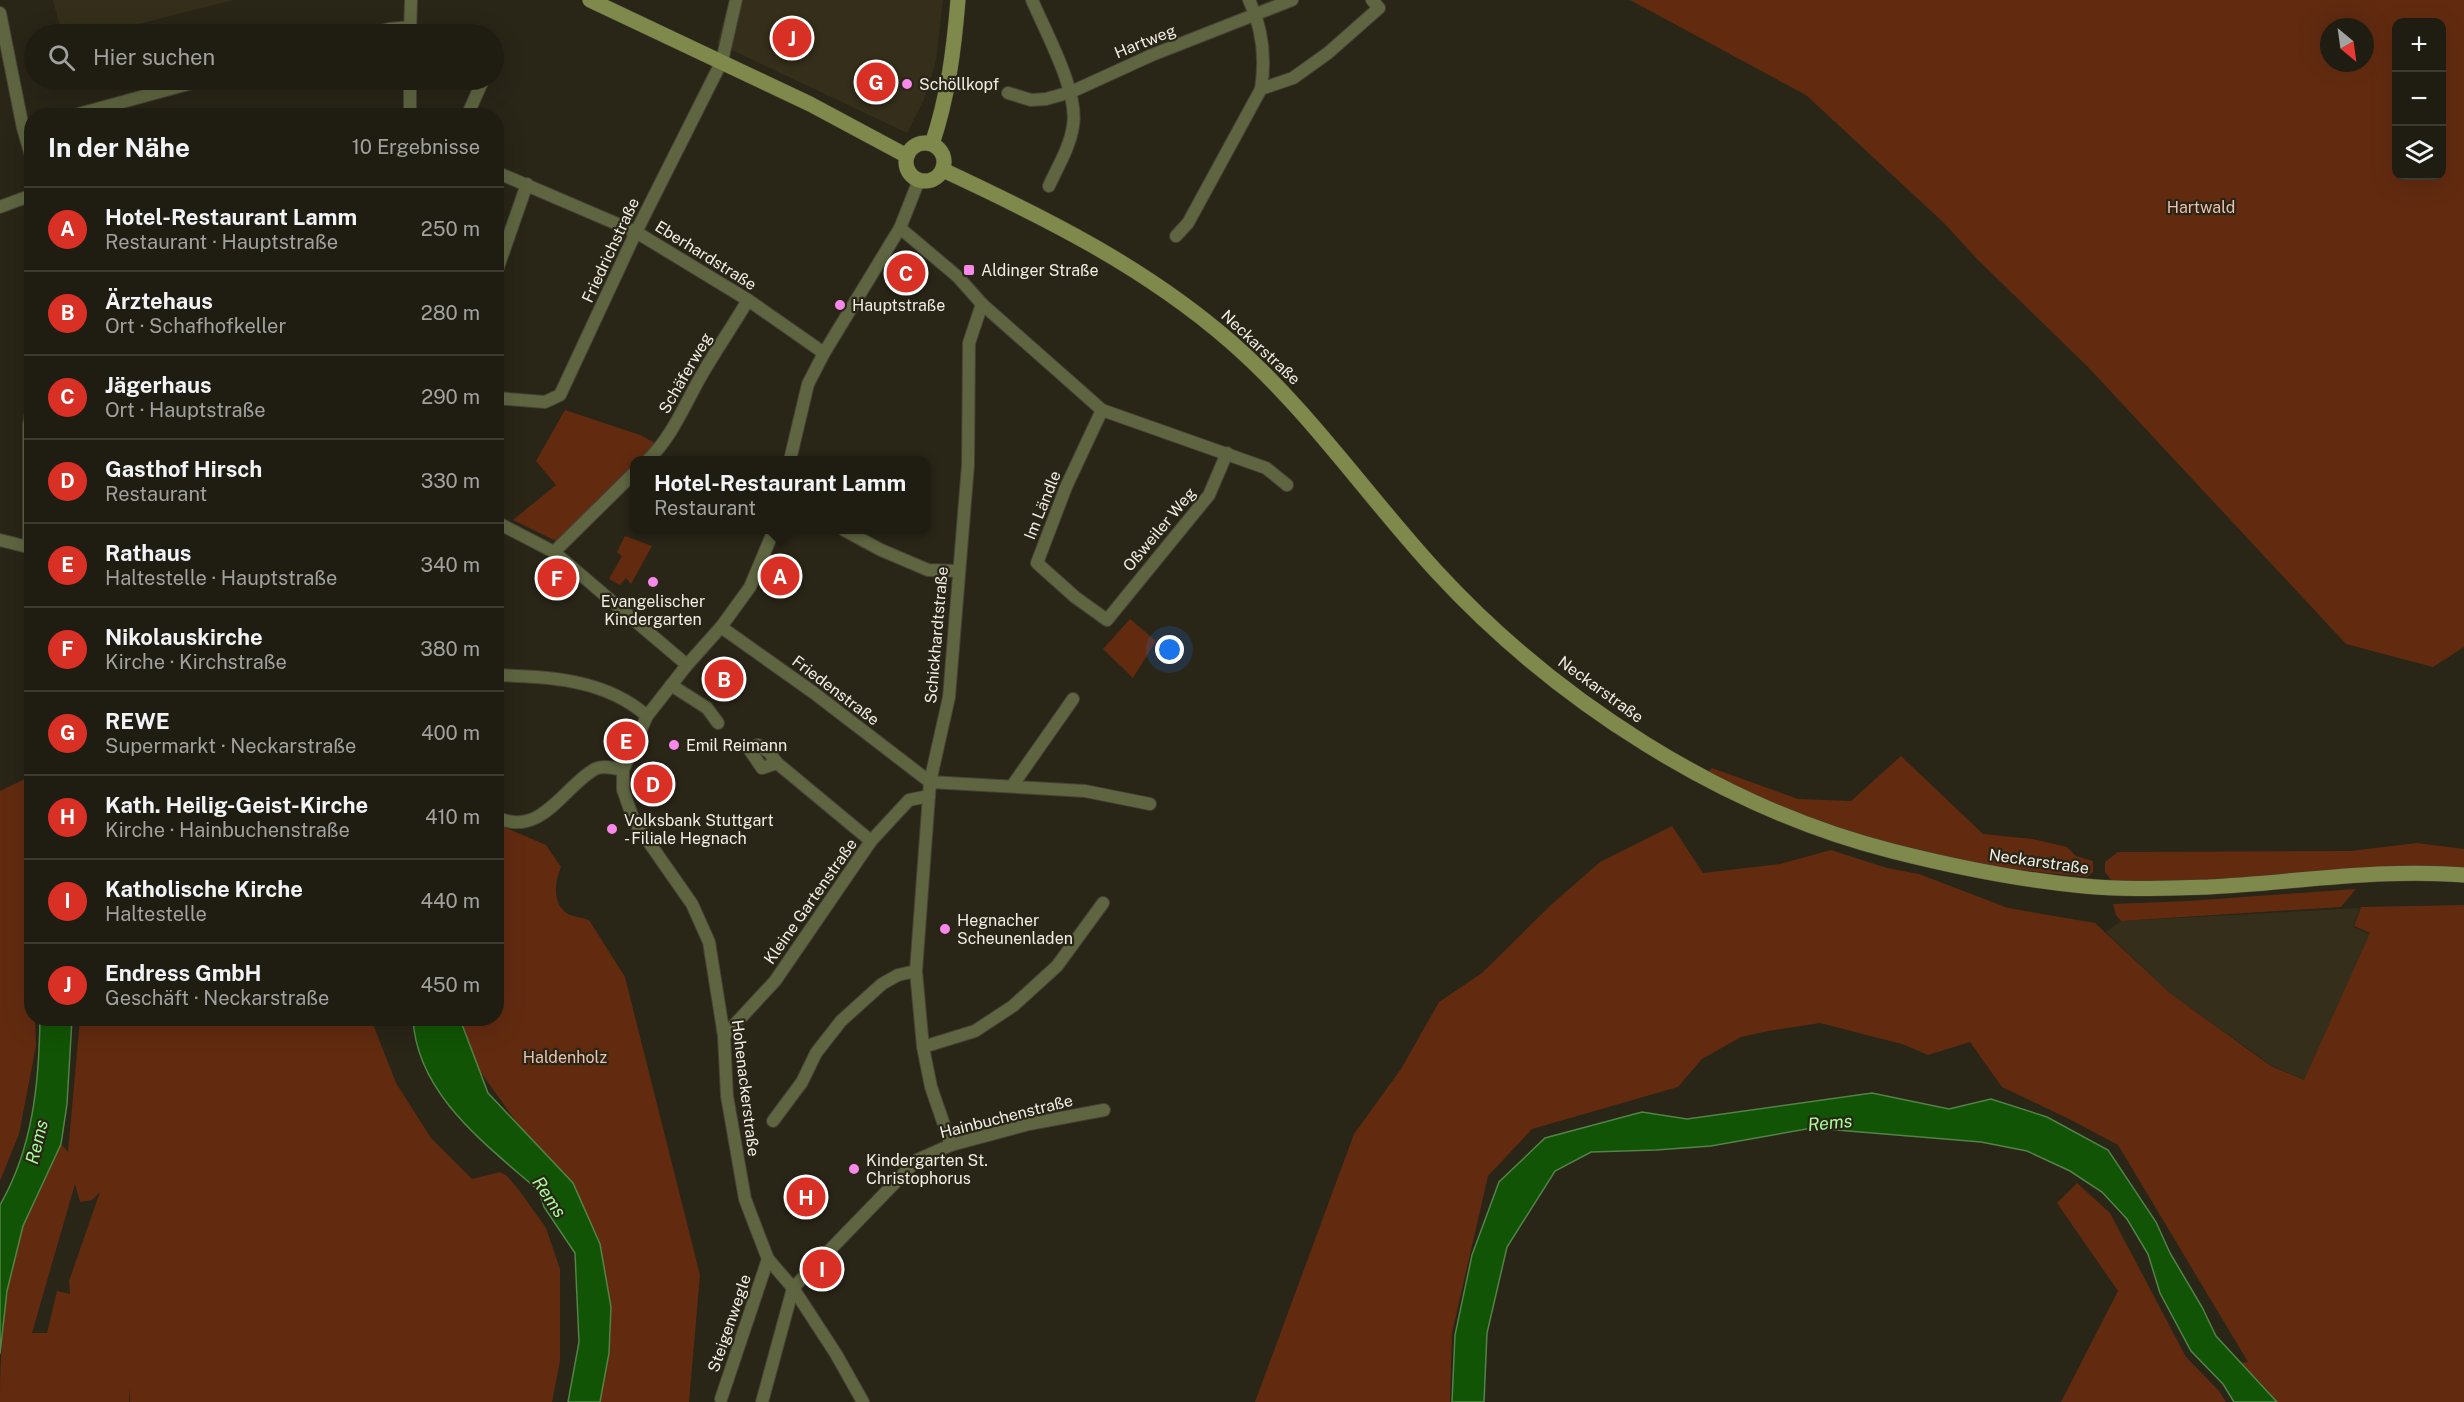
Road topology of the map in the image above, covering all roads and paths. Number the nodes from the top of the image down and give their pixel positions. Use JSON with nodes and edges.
{"nodes":[{"id":1,"x":411,"y":0,"type":"edge"},
{"id":2,"x":590,"y":0,"type":"edge"},
{"id":3,"x":736,"y":0,"type":"edge"},
{"id":4,"x":958,"y":0,"type":"edge"},
{"id":5,"x":1032,"y":0,"type":"edge"},
{"id":6,"x":1249,"y":0,"type":"edge"},
{"id":7,"x":1292,"y":0,"type":"edge"},
{"id":8,"x":1376,"y":4,"type":"edge"},
{"id":9,"x":0,"y":13,"type":"edge"},
{"id":10,"x":1256,"y":15,"type":"junction"},
{"id":11,"x":410,"y":24,"type":"edge"},
{"id":12,"x":722,"y":61,"type":"junction"},
{"id":13,"x":1261,"y":89,"type":"junction"},
{"id":14,"x":166,"y":90,"type":"edge"},
{"id":15,"x":410,"y":90,"type":"edge"},
{"id":16,"x":478,"y":90,"type":"edge"},
{"id":17,"x":1071,"y":92,"type":"junction"},
{"id":18,"x":1008,"y":93,"type":"dead end"},
{"id":19,"x":100,"y":108,"type":"edge"},
{"id":20,"x":410,"y":108,"type":"edge"},
{"id":21,"x":470,"y":108,"type":"edge"},
{"id":22,"x":24,"y":114,"type":"edge"},
{"id":23,"x":932,"y":144,"type":"junction"},
{"id":24,"x":907,"y":156,"type":"junction"},
{"id":25,"x":943,"y":170,"type":"junction"},
{"id":26,"x":504,"y":175,"type":"edge"},
{"id":27,"x":919,"y":180,"type":"junction"},
{"id":28,"x":527,"y":184,"type":"junction"},
{"id":29,"x":1049,"y":186,"type":"dead end"},
{"id":30,"x":24,"y":198,"type":"edge"},
{"id":31,"x":0,"y":207,"type":"edge"},
{"id":32,"x":900,"y":228,"type":"junction"},
{"id":33,"x":636,"y":232,"type":"junction"},
{"id":34,"x":1176,"y":236,"type":"dead end"},
{"id":35,"x":504,"y":250,"type":"edge"},
{"id":36,"x":748,"y":300,"type":"junction"},
{"id":37,"x":982,"y":304,"type":"junction"},
{"id":38,"x":824,"y":353,"type":"junction"},
{"id":39,"x":504,"y":399,"type":"edge"},
{"id":40,"x":1102,"y":410,"type":"junction"},
{"id":41,"x":1227,"y":453,"type":"junction"},
{"id":42,"x":652,"y":456,"type":"edge"},
{"id":43,"x":791,"y":456,"type":"edge"},
{"id":44,"x":630,"y":477,"type":"edge"},
{"id":45,"x":1287,"y":485,"type":"dead end"},
{"id":46,"x":504,"y":526,"type":"edge"},
{"id":47,"x":772,"y":534,"type":"edge"},
{"id":48,"x":851,"y":534,"type":"edge"},
{"id":49,"x":0,"y":540,"type":"edge"},
{"id":50,"x":24,"y":546,"type":"edge"},
{"id":51,"x":554,"y":552,"type":"junction"},
{"id":52,"x":959,"y":572,"type":"junction"},
{"id":53,"x":1107,"y":620,"type":"joint"},
{"id":54,"x":720,"y":627,"type":"junction"},
{"id":55,"x":687,"y":665,"type":"junction"},
{"id":56,"x":504,"y":676,"type":"edge"},
{"id":57,"x":671,"y":685,"type":"junction"},
{"id":58,"x":1073,"y":699,"type":"dead end"},
{"id":59,"x":647,"y":716,"type":"junction"},
{"id":60,"x":718,"y":723,"type":"dead end"},
{"id":61,"x":777,"y":763,"type":"dead end"},
{"id":62,"x":623,"y":770,"type":"junction"},
{"id":63,"x":930,"y":782,"type":"junction"},
{"id":64,"x":1012,"y":786,"type":"junction"},
{"id":65,"x":929,"y":796,"type":"junction"},
{"id":66,"x":1150,"y":804,"type":"dead end"},
{"id":67,"x":504,"y":819,"type":"edge"},
{"id":68,"x":872,"y":841,"type":"junction"},
{"id":69,"x":2464,"y":874,"type":"edge"},
{"id":70,"x":1103,"y":903,"type":"dead end"},
{"id":71,"x":916,"y":971,"type":"junction"},
{"id":72,"x":724,"y":1036,"type":"junction"},
{"id":73,"x":923,"y":1047,"type":"junction"},
{"id":74,"x":1104,"y":1110,"type":"dead end"},
{"id":75,"x":773,"y":1120,"type":"dead end"},
{"id":76,"x":951,"y":1145,"type":"junction"},
{"id":77,"x":768,"y":1258,"type":"junction"},
{"id":78,"x":793,"y":1288,"type":"junction"},
{"id":79,"x":721,"y":1399,"type":"dead end"},
{"id":80,"x":762,"y":1402,"type":"edge"},
{"id":81,"x":863,"y":1402,"type":"edge"}],
"edges":[{"from":1,"to":11,"type":"street"},
{"from":2,"to":12,"type":"main road"},
{"from":3,"to":12,"type":"street","name":"Friedrichstraße"},
{"from":4,"to":23,"type":"main road"},
{"from":5,"to":17,"type":"street"},
{"from":6,"to":10,"type":"street"},
{"from":7,"to":10,"type":"street","name":"Hartweg"},
{"from":8,"to":13,"type":"street"},
{"from":9,"to":22,"type":"street"},
{"from":10,"to":13,"type":"street"},
{"from":10,"to":17,"type":"street","name":"Hartweg"},
{"from":12,"to":24,"type":"main road"},
{"from":12,"to":33,"type":"street","name":"Friedrichstraße"},
{"from":13,"to":34,"type":"street"},
{"from":14,"to":19,"type":"street"},
{"from":15,"to":20,"type":"street"},
{"from":16,"to":21,"type":"street"},
{"from":17,"to":18,"type":"street","name":"Hartweg"},
{"from":17,"to":29,"type":"street"},
{"from":23,"to":24,"type":"main road"},
{"from":23,"to":25,"type":"main road"},
{"from":24,"to":27,"type":"main road"},
{"from":25,"to":27,"type":"main road"},
{"from":25,"to":69,"type":"main road","name":"Neckarstraße"},
{"from":26,"to":28,"type":"street","name":"Eberhardstraße"},
{"from":27,"to":32,"type":"street"},
{"from":28,"to":33,"type":"street","name":"Eberhardstraße"},
{"from":28,"to":35,"type":"street"},
{"from":30,"to":31,"type":"street"},
{"from":32,"to":37,"type":"street"},
{"from":32,"to":38,"type":"street"},
{"from":33,"to":36,"type":"street","name":"Eberhardstraße"},
{"from":33,"to":39,"type":"street","name":"Friedrichstraße"},
{"from":36,"to":38,"type":"street","name":"Eberhardstraße"},
{"from":36,"to":42,"type":"street","name":"Schäferweg"},
{"from":37,"to":40,"type":"street"},
{"from":37,"to":52,"type":"street","name":"Schickhardtstraße"},
{"from":38,"to":43,"type":"street"},
{"from":40,"to":41,"type":"street"},
{"from":40,"to":53,"type":"street","name":"Im Ländle"},
{"from":41,"to":45,"type":"street"},
{"from":41,"to":53,"type":"street","name":"Oßweiler Weg"},
{"from":44,"to":51,"type":"street"},
{"from":46,"to":51,"type":"street"},
{"from":47,"to":54,"type":"street"},
{"from":48,"to":52,"type":"street"},
{"from":49,"to":50,"type":"street"},
{"from":51,"to":55,"type":"street"},
{"from":52,"to":63,"type":"street","name":"Schickhardtstraße"},
{"from":54,"to":55,"type":"street"},
{"from":54,"to":63,"type":"street","name":"Friedenstraße"},
{"from":55,"to":57,"type":"street"},
{"from":56,"to":59,"type":"street"},
{"from":57,"to":59,"type":"street"},
{"from":57,"to":60,"type":"street"},
{"from":58,"to":64,"type":"street"},
{"from":59,"to":62,"type":"street"},
{"from":61,"to":68,"type":"street"},
{"from":62,"to":67,"type":"street"},
{"from":62,"to":72,"type":"street","name":"Hohenackerstraße"},
{"from":63,"to":64,"type":"street"},
{"from":63,"to":65,"type":"street","name":"Schickhardtstraße"},
{"from":64,"to":66,"type":"street"},
{"from":65,"to":68,"type":"street","name":"Kleine Gartenstraße"},
{"from":65,"to":71,"type":"street","name":"Schickhardtstraße"},
{"from":68,"to":72,"type":"street","name":"Kleine Gartenstraße"},
{"from":70,"to":73,"type":"street"},
{"from":71,"to":73,"type":"street","name":"Schickhardtstraße"},
{"from":71,"to":75,"type":"street"},
{"from":72,"to":77,"type":"street","name":"Hohenackerstraße"},
{"from":73,"to":76,"type":"street","name":"Schickhardtstraße"},
{"from":74,"to":76,"type":"street","name":"Hainbuchenstraße"},
{"from":76,"to":78,"type":"street","name":"Hainbuchenstraße"},
{"from":77,"to":78,"type":"street","name":"Hohenackerstraße"},
{"from":77,"to":79,"type":"street","name":"Steigenwegle"},
{"from":78,"to":80,"type":"street"},
{"from":78,"to":81,"type":"street","name":"Hohenackerstraße"}]}
